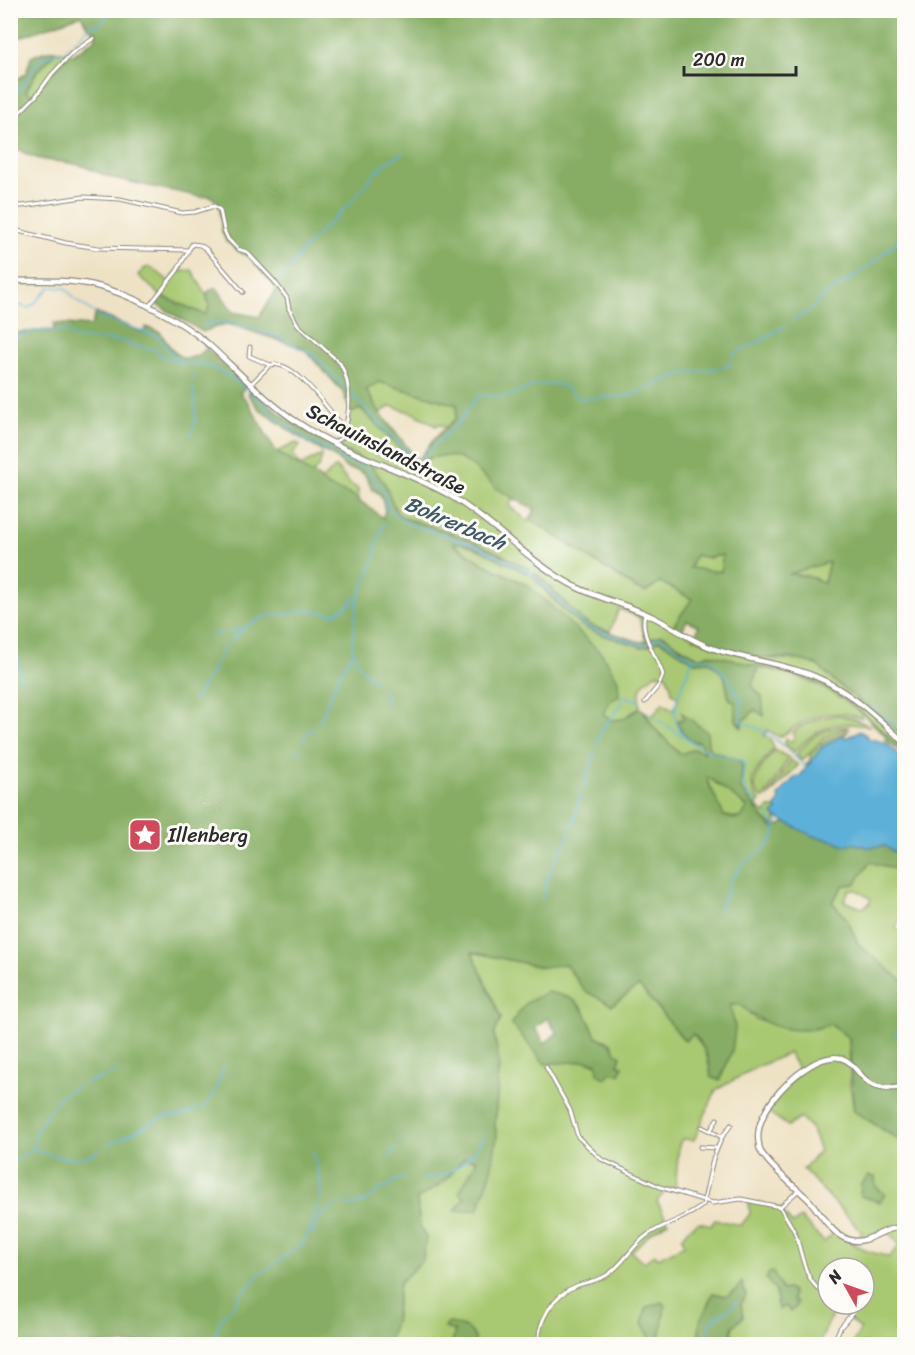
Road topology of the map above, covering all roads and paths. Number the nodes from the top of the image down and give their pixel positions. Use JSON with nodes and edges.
{"nodes":[{"id":1,"x":94,"y":38,"type":"dead end"},
{"id":2,"x":10,"y":122,"type":"edge"},
{"id":3,"x":10,"y":206,"type":"edge"},
{"id":4,"x":10,"y":229,"type":"edge"},
{"id":5,"x":188,"y":250,"type":"junction"},
{"id":6,"x":10,"y":281,"type":"edge"},
{"id":7,"x":243,"y":292,"type":"dead end"},
{"id":8,"x":148,"y":307,"type":"junction"},
{"id":9,"x":250,"y":347,"type":"dead end"},
{"id":10,"x":270,"y":365,"type":"junction"},
{"id":11,"x":251,"y":384,"type":"junction"},
{"id":12,"x":345,"y":429,"type":"junction"},
{"id":13,"x":333,"y":443,"type":"junction"},
{"id":14,"x":645,"y":613,"type":"junction"},
{"id":15,"x":645,"y":702,"type":"dead end"},
{"id":16,"x":904,"y":742,"type":"edge"},
{"id":17,"x":546,"y":1067,"type":"dead end"},
{"id":18,"x":904,"y":1087,"type":"edge"},
{"id":19,"x":717,"y":1119,"type":"dead end"},
{"id":20,"x":731,"y":1125,"type":"dead end"},
{"id":21,"x":702,"y":1127,"type":"dead end"},
{"id":22,"x":711,"y":1130,"type":"junction"},
{"id":23,"x":722,"y":1137,"type":"junction"},
{"id":24,"x":700,"y":1147,"type":"dead end"},
{"id":25,"x":717,"y":1148,"type":"junction"},
{"id":26,"x":798,"y":1190,"type":"junction"},
{"id":27,"x":704,"y":1200,"type":"junction"},
{"id":28,"x":780,"y":1207,"type":"junction"},
{"id":29,"x":904,"y":1228,"type":"edge"},
{"id":30,"x":816,"y":1288,"type":"edge"},
{"id":31,"x":850,"y":1316,"type":"edge"},
{"id":32,"x":539,"y":1344,"type":"edge"},
{"id":33,"x":833,"y":1344,"type":"edge"}],
"edges":[{"from":1,"to":2,"type":"street"},
{"from":3,"to":12,"type":"street"},
{"from":4,"to":5,"type":"street"},
{"from":5,"to":7,"type":"street"},
{"from":5,"to":8,"type":"street"},
{"from":6,"to":8,"type":"main road","name":"Schauinslandstraße"},
{"from":8,"to":11,"type":"main road","name":"Schauinslandstraße"},
{"from":9,"to":10,"type":"street"},
{"from":10,"to":11,"type":"street"},
{"from":10,"to":12,"type":"street"},
{"from":11,"to":13,"type":"main road","name":"Schauinslandstraße"},
{"from":12,"to":13,"type":"street"},
{"from":13,"to":14,"type":"main road","name":"Schauinslandstraße"},
{"from":14,"to":15,"type":"street"},
{"from":14,"to":16,"type":"main road","name":"Schauinslandstraße"},
{"from":17,"to":27,"type":"street"},
{"from":18,"to":26,"type":"main road"},
{"from":19,"to":22,"type":"street"},
{"from":20,"to":23,"type":"street"},
{"from":21,"to":22,"type":"street"},
{"from":22,"to":23,"type":"street"},
{"from":23,"to":25,"type":"street"},
{"from":24,"to":25,"type":"street"},
{"from":25,"to":27,"type":"street"},
{"from":26,"to":28,"type":"street"},
{"from":26,"to":29,"type":"main road"},
{"from":27,"to":28,"type":"street"},
{"from":27,"to":32,"type":"street"},
{"from":28,"to":30,"type":"street"},
{"from":31,"to":33,"type":"street"}]}
